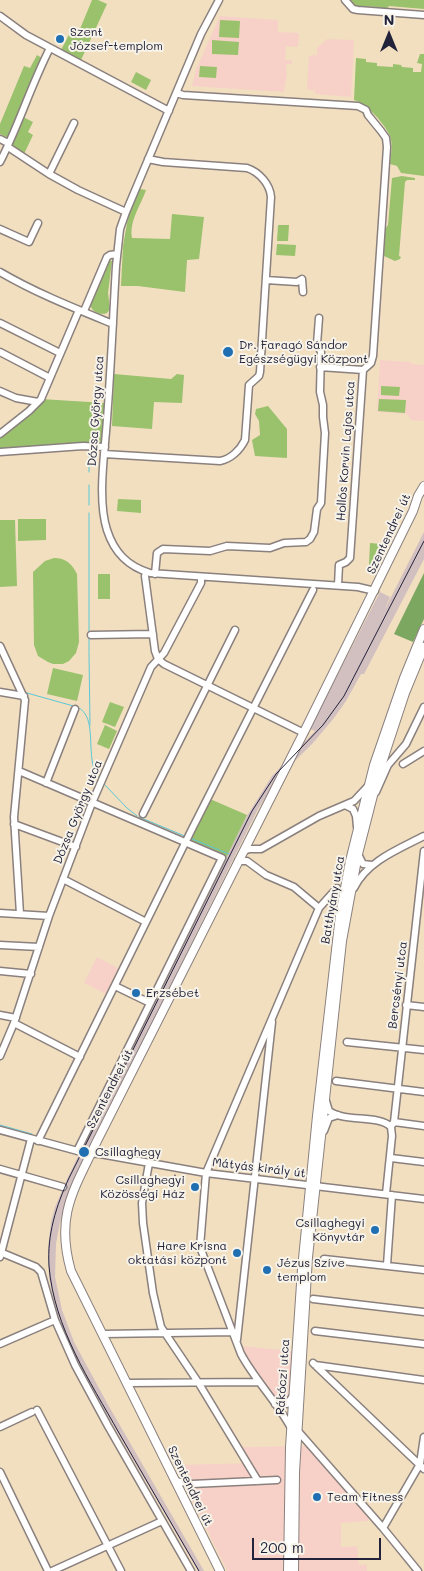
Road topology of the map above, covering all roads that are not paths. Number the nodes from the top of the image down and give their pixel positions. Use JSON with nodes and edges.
{"nodes":[{"id":1,"x":219,"y":0,"type":"edge"},
{"id":2,"x":345,"y":0,"type":"edge"},
{"id":3,"x":424,"y":15,"type":"edge"},
{"id":4,"x":0,"y":16,"type":"edge"},
{"id":5,"x":50,"y":48,"type":"junction"},
{"id":6,"x":176,"y":93,"type":"junction"},
{"id":7,"x":168,"y":111,"type":"junction"},
{"id":8,"x":74,"y":123,"type":"dead end"},
{"id":9,"x":0,"y":139,"type":"edge"},
{"id":10,"x":8,"y":145,"type":"junction"},
{"id":11,"x":148,"y":159,"type":"junction"},
{"id":12,"x":0,"y":162,"type":"edge"},
{"id":13,"x":49,"y":174,"type":"junction"},
{"id":14,"x":126,"y":212,"type":"junction"},
{"id":15,"x":38,"y":223,"type":"dead end"},
{"id":16,"x":0,"y":229,"type":"edge"},
{"id":17,"x":117,"y":254,"type":"junction"},
{"id":18,"x":0,"y":272,"type":"edge"},
{"id":19,"x":266,"y":280,"type":"junction"},
{"id":20,"x":303,"y":292,"type":"dead end"},
{"id":21,"x":82,"y":311,"type":"junction"},
{"id":22,"x":319,"y":318,"type":"dead end"},
{"id":23,"x":0,"y":323,"type":"edge"},
{"id":24,"x":113,"y":324,"type":"junction"},
{"id":25,"x":0,"y":352,"type":"edge"},
{"id":26,"x":60,"y":353,"type":"junction"},
{"id":27,"x":320,"y":367,"type":"junction"},
{"id":28,"x":363,"y":370,"type":"junction"},
{"id":29,"x":50,"y":378,"type":"junction"},
{"id":30,"x":0,"y":391,"type":"edge"},
{"id":31,"x":38,"y":402,"type":"junction"},
{"id":32,"x":0,"y":434,"type":"edge"},
{"id":33,"x":105,"y":450,"type":"junction"},
{"id":34,"x":0,"y":452,"type":"edge"},
{"id":35,"x":424,"y":486,"type":"edge"},
{"id":36,"x":145,"y":574,"type":"junction"},
{"id":37,"x":155,"y":574,"type":"junction"},
{"id":38,"x":201,"y":577,"type":"junction"},
{"id":39,"x":338,"y":585,"type":"junction"},
{"id":40,"x":313,"y":590,"type":"dead end"},
{"id":41,"x":375,"y":591,"type":"junction"},
{"id":42,"x":424,"y":629,"type":"edge"},
{"id":43,"x":235,"y":630,"type":"dead end"},
{"id":44,"x":152,"y":634,"type":"junction"},
{"id":45,"x":91,"y":635,"type":"dead end"},
{"id":46,"x":0,"y":646,"type":"edge"},
{"id":47,"x":424,"y":647,"type":"edge"},
{"id":48,"x":158,"y":659,"type":"junction"},
{"id":49,"x":206,"y":685,"type":"junction"},
{"id":50,"x":0,"y":692,"type":"edge"},
{"id":51,"x":24,"y":696,"type":"junction"},
{"id":52,"x":424,"y":707,"type":"edge"},
{"id":53,"x":253,"y":708,"type":"junction"},
{"id":54,"x":75,"y":709,"type":"dead end"},
{"id":55,"x":304,"y":733,"type":"junction"},
{"id":56,"x":424,"y":751,"type":"edge"},
{"id":57,"x":398,"y":753,"type":"junction"},
{"id":58,"x":19,"y":771,"type":"junction"},
{"id":59,"x":46,"y":782,"type":"junction"},
{"id":60,"x":368,"y":785,"type":"junction"},
{"id":61,"x":92,"y":803,"type":"junction"},
{"id":62,"x":371,"y":803,"type":"junction"},
{"id":63,"x":343,"y":805,"type":"junction"},
{"id":64,"x":143,"y":814,"type":"dead end"},
{"id":65,"x":14,"y":824,"type":"junction"},
{"id":66,"x":358,"y":828,"type":"junction"},
{"id":67,"x":424,"y":836,"type":"edge"},
{"id":68,"x":187,"y":839,"type":"junction"},
{"id":69,"x":249,"y":840,"type":"junction"},
{"id":70,"x":266,"y":846,"type":"junction"},
{"id":71,"x":76,"y":847,"type":"junction"},
{"id":72,"x":244,"y":851,"type":"junction"},
{"id":73,"x":424,"y":852,"type":"edge"},
{"id":74,"x":358,"y":854,"type":"junction"},
{"id":75,"x":238,"y":861,"type":"junction"},
{"id":76,"x":372,"y":865,"type":"junction"},
{"id":77,"x":63,"y":879,"type":"junction"},
{"id":78,"x":337,"y":888,"type":"dead end"},
{"id":79,"x":422,"y":894,"type":"edge"},
{"id":80,"x":350,"y":896,"type":"junction"},
{"id":81,"x":319,"y":908,"type":"junction"},
{"id":82,"x":0,"y":913,"type":"edge"},
{"id":83,"x":20,"y":914,"type":"junction"},
{"id":84,"x":49,"y":916,"type":"junction"},
{"id":85,"x":146,"y":922,"type":"junction"},
{"id":86,"x":0,"y":944,"type":"edge"},
{"id":87,"x":39,"y":947,"type":"junction"},
{"id":88,"x":0,"y":971,"type":"edge"},
{"id":89,"x":31,"y":974,"type":"junction"},
{"id":90,"x":114,"y":986,"type":"junction"},
{"id":91,"x":150,"y":1003,"type":"junction"},
{"id":92,"x":406,"y":1005,"type":"junction"},
{"id":93,"x":424,"y":1007,"type":"edge"},
{"id":94,"x":0,"y":1016,"type":"edge"},
{"id":95,"x":272,"y":1016,"type":"junction"},
{"id":96,"x":15,"y":1020,"type":"junction"},
{"id":97,"x":263,"y":1039,"type":"junction"},
{"id":98,"x":270,"y":1041,"type":"junction"},
{"id":99,"x":347,"y":1042,"type":"dead end"},
{"id":100,"x":2,"y":1045,"type":"edge"},
{"id":101,"x":402,"y":1048,"type":"junction"},
{"id":102,"x":424,"y":1050,"type":"edge"},
{"id":103,"x":0,"y":1056,"type":"edge"},
{"id":104,"x":80,"y":1057,"type":"junction"},
{"id":105,"x":336,"y":1081,"type":"dead end"},
{"id":106,"x":397,"y":1089,"type":"junction"},
{"id":107,"x":424,"y":1092,"type":"edge"},
{"id":108,"x":325,"y":1097,"type":"junction"},
{"id":109,"x":338,"y":1116,"type":"junction"},
{"id":110,"x":392,"y":1126,"type":"junction"},
{"id":111,"x":424,"y":1126,"type":"edge"},
{"id":112,"x":0,"y":1130,"type":"edge"},
{"id":113,"x":322,"y":1138,"type":"junction"},
{"id":114,"x":31,"y":1139,"type":"junction"},
{"id":115,"x":38,"y":1141,"type":"junction"},
{"id":116,"x":76,"y":1151,"type":"junction"},
{"id":117,"x":92,"y":1153,"type":"junction"},
{"id":118,"x":391,"y":1158,"type":"junction"},
{"id":119,"x":424,"y":1162,"type":"edge"},
{"id":120,"x":149,"y":1163,"type":"junction"},
{"id":121,"x":0,"y":1169,"type":"edge"},
{"id":122,"x":206,"y":1173,"type":"junction"},
{"id":123,"x":23,"y":1175,"type":"junction"},
{"id":124,"x":255,"y":1179,"type":"junction"},
{"id":125,"x":313,"y":1186,"type":"junction"},
{"id":126,"x":63,"y":1187,"type":"dead end"},
{"id":127,"x":389,"y":1195,"type":"junction"},
{"id":128,"x":424,"y":1199,"type":"edge"},
{"id":129,"x":1,"y":1254,"type":"edge"},
{"id":130,"x":324,"y":1259,"type":"dead end"},
{"id":131,"x":387,"y":1265,"type":"junction"},
{"id":132,"x":424,"y":1270,"type":"edge"},
{"id":133,"x":314,"y":1299,"type":"dead end"},
{"id":134,"x":424,"y":1312,"type":"edge"},
{"id":135,"x":55,"y":1320,"type":"junction"},
{"id":136,"x":315,"y":1331,"type":"dead end"},
{"id":137,"x":234,"y":1332,"type":"junction"},
{"id":138,"x":164,"y":1333,"type":"junction"},
{"id":139,"x":103,"y":1334,"type":"junction"},
{"id":140,"x":0,"y":1344,"type":"edge"},
{"id":141,"x":424,"y":1344,"type":"edge"},
{"id":142,"x":424,"y":1380,"type":"edge"},
{"id":143,"x":127,"y":1382,"type":"junction"},
{"id":144,"x":198,"y":1382,"type":"junction"},
{"id":145,"x":258,"y":1382,"type":"junction"},
{"id":146,"x":293,"y":1396,"type":"junction"},
{"id":147,"x":275,"y":1404,"type":"junction"},
{"id":148,"x":0,"y":1427,"type":"edge"},
{"id":149,"x":294,"y":1429,"type":"junction"},
{"id":150,"x":424,"y":1437,"type":"edge"},
{"id":151,"x":311,"y":1446,"type":"junction"},
{"id":152,"x":294,"y":1448,"type":"junction"},
{"id":153,"x":422,"y":1466,"type":"edge"},
{"id":154,"x":0,"y":1472,"type":"edge"},
{"id":155,"x":278,"y":1480,"type":"dead end"},
{"id":156,"x":175,"y":1481,"type":"junction"},
{"id":157,"x":258,"y":1481,"type":"junction"},
{"id":158,"x":192,"y":1484,"type":"junction"},
{"id":159,"x":182,"y":1493,"type":"junction"},
{"id":160,"x":162,"y":1521,"type":"junction"},
{"id":161,"x":383,"y":1528,"type":"junction"},
{"id":162,"x":107,"y":1546,"type":"junction"},
{"id":163,"x":48,"y":1571,"type":"edge"},
{"id":164,"x":52,"y":1571,"type":"edge"},
{"id":165,"x":121,"y":1571,"type":"edge"},
{"id":166,"x":191,"y":1571,"type":"edge"},
{"id":167,"x":220,"y":1571,"type":"edge"},
{"id":168,"x":288,"y":1571,"type":"edge"},
{"id":169,"x":294,"y":1571,"type":"edge"},
{"id":170,"x":418,"y":1571,"type":"edge"}],
"edges":[{"from":1,"to":6,"type":"street","name":"Dózsa György utca"},
{"from":2,"to":3,"type":"street"},
{"from":4,"to":5,"type":"street"},
{"from":5,"to":7,"type":"street"},
{"from":5,"to":10,"type":"street"},
{"from":6,"to":7,"type":"street","name":"Dózsa György utca"},
{"from":6,"to":28,"type":"street","name":"Hollós Korvin Lajos utca"},
{"from":7,"to":11,"type":"street","name":"Dózsa György utca"},
{"from":8,"to":13,"type":"street"},
{"from":9,"to":10,"type":"street"},
{"from":10,"to":12,"type":"street"},
{"from":10,"to":13,"type":"street"},
{"from":11,"to":14,"type":"street","name":"Dózsa György utca"},
{"from":11,"to":19,"type":"street"},
{"from":13,"to":14,"type":"street"},
{"from":14,"to":17,"type":"street","name":"Dózsa György utca"},
{"from":15,"to":16,"type":"street"},
{"from":17,"to":21,"type":"street"},
{"from":17,"to":24,"type":"street","name":"Dózsa György utca"},
{"from":18,"to":21,"type":"street"},
{"from":19,"to":20,"type":"street"},
{"from":19,"to":33,"type":"street"},
{"from":21,"to":24,"type":"street"},
{"from":21,"to":26,"type":"street"},
{"from":22,"to":27,"type":"street"},
{"from":23,"to":26,"type":"street"},
{"from":24,"to":33,"type":"street","name":"Dózsa György utca"},
{"from":25,"to":29,"type":"street"},
{"from":26,"to":29,"type":"street"},
{"from":27,"to":28,"type":"street"},
{"from":27,"to":37,"type":"street"},
{"from":28,"to":39,"type":"street","name":"Hollós Korvin Lajos utca"},
{"from":29,"to":31,"type":"street"},
{"from":30,"to":31,"type":"street"},
{"from":31,"to":32,"type":"street"},
{"from":33,"to":34,"type":"street"},
{"from":33,"to":36,"type":"street","name":"Dózsa György utca"},
{"from":35,"to":41,"type":"main road","name":"Szentendrei út"},
{"from":36,"to":37,"type":"street"},
{"from":36,"to":44,"type":"street"},
{"from":37,"to":38,"type":"street"},
{"from":38,"to":39,"type":"street"},
{"from":38,"to":48,"type":"street","name":"Dózsa György utca"},
{"from":39,"to":41,"type":"street"},
{"from":40,"to":53,"type":"street"},
{"from":41,"to":55,"type":"main road","name":"Szentendrei út"},
{"from":42,"to":60,"type":"main road","name":"Batthyány utca"},
{"from":43,"to":49,"type":"street"},
{"from":44,"to":45,"type":"street"},
{"from":44,"to":48,"type":"street"},
{"from":46,"to":51,"type":"street"},
{"from":47,"to":62,"type":"main road","name":"Batthyány utca"},
{"from":48,"to":49,"type":"street"},
{"from":48,"to":61,"type":"street","name":"Dózsa György utca"},
{"from":49,"to":53,"type":"street"},
{"from":49,"to":64,"type":"street"},
{"from":50,"to":51,"type":"street"},
{"from":51,"to":58,"type":"street"},
{"from":52,"to":57,"type":"street","name":"Batthyány utca"},
{"from":53,"to":55,"type":"street"},
{"from":53,"to":68,"type":"street"},
{"from":54,"to":59,"type":"street"},
{"from":55,"to":69,"type":"main road","name":"Szentendrei út"},
{"from":56,"to":57,"type":"street"},
{"from":57,"to":62,"type":"street","name":"Batthyány utca"},
{"from":58,"to":59,"type":"street"},
{"from":58,"to":65,"type":"street"},
{"from":59,"to":61,"type":"street"},
{"from":60,"to":63,"type":"street"},
{"from":60,"to":66,"type":"main road","name":"Batthyány utca"},
{"from":61,"to":68,"type":"street"},
{"from":61,"to":71,"type":"street","name":"Dózsa György utca"},
{"from":62,"to":74,"type":"main road","name":"Batthyány utca"},
{"from":63,"to":66,"type":"street"},
{"from":63,"to":70,"type":"street"},
{"from":65,"to":71,"type":"street"},
{"from":65,"to":83,"type":"street"},
{"from":66,"to":125,"type":"main road","name":"Batthyány utca"},
{"from":67,"to":76,"type":"street"},
{"from":68,"to":85,"type":"street"},
{"from":68,"to":91,"type":"street"},
{"from":69,"to":70,"type":"street"},
{"from":69,"to":72,"type":"main road","name":"Szentendrei út"},
{"from":70,"to":72,"type":"street"},
{"from":71,"to":77,"type":"street","name":"Dózsa György utca"},
{"from":72,"to":75,"type":"main road","name":"Szentendrei út"},
{"from":73,"to":79,"type":"street","name":"Bercsényi utca"},
{"from":74,"to":76,"type":"street"},
{"from":74,"to":80,"type":"main road","name":"Batthyány utca"},
{"from":75,"to":81,"type":"street"},
{"from":75,"to":117,"type":"main road","name":"Szentendrei út"},
{"from":76,"to":80,"type":"street"},
{"from":77,"to":84,"type":"street","name":"Dózsa György utca"},
{"from":77,"to":85,"type":"street"},
{"from":78,"to":81,"type":"street"},
{"from":79,"to":92,"type":"street","name":"Bercsényi utca"},
{"from":80,"to":108,"type":"main road","name":"Batthyány utca"},
{"from":81,"to":95,"type":"street"},
{"from":82,"to":83,"type":"street"},
{"from":83,"to":84,"type":"street"},
{"from":84,"to":87,"type":"street","name":"Dózsa György utca"},
{"from":85,"to":90,"type":"street"},
{"from":86,"to":87,"type":"street"},
{"from":87,"to":89,"type":"street","name":"Dózsa György utca"},
{"from":88,"to":89,"type":"street"},
{"from":89,"to":96,"type":"street","name":"Dózsa György utca"},
{"from":90,"to":91,"type":"street"},
{"from":90,"to":104,"type":"street"},
{"from":91,"to":116,"type":"street"},
{"from":92,"to":93,"type":"street"},
{"from":92,"to":101,"type":"street","name":"Bercsényi utca"},
{"from":94,"to":96,"type":"street"},
{"from":95,"to":97,"type":"street"},
{"from":95,"to":98,"type":"street"},
{"from":96,"to":100,"type":"street","name":"Dózsa György utca"},
{"from":96,"to":104,"type":"street"},
{"from":97,"to":98,"type":"street"},
{"from":97,"to":122,"type":"street"},
{"from":98,"to":124,"type":"street"},
{"from":99,"to":101,"type":"street"},
{"from":100,"to":103,"type":"street","name":"Dózsa György utca"},
{"from":101,"to":102,"type":"street"},
{"from":101,"to":106,"type":"street","name":"Bercsényi utca"},
{"from":104,"to":115,"type":"street"},
{"from":105,"to":106,"type":"street"},
{"from":106,"to":107,"type":"street"},
{"from":106,"to":110,"type":"street","name":"Bercsényi utca"},
{"from":108,"to":109,"type":"street"},
{"from":108,"to":113,"type":"main road","name":"Batthyány utca"},
{"from":109,"to":110,"type":"street"},
{"from":109,"to":113,"type":"street"},
{"from":110,"to":111,"type":"street"},
{"from":110,"to":118,"type":"street","name":"Bercsényi utca"},
{"from":112,"to":114,"type":"street","name":"Mátyás király út"},
{"from":113,"to":125,"type":"main road","name":"Batthyány utca"},
{"from":114,"to":115,"type":"street","name":"Mátyás király út"},
{"from":114,"to":123,"type":"street"},
{"from":115,"to":116,"type":"street","name":"Mátyás király út"},
{"from":116,"to":117,"type":"street","name":"Mátyás király út"},
{"from":117,"to":120,"type":"street","name":"Mátyás király út"},
{"from":117,"to":139,"type":"main road","name":"Szentendrei út"},
{"from":118,"to":119,"type":"street"},
{"from":118,"to":127,"type":"street","name":"Bercsényi utca"},
{"from":120,"to":122,"type":"street","name":"Mátyás király út"},
{"from":120,"to":138,"type":"street"},
{"from":121,"to":123,"type":"street"},
{"from":122,"to":124,"type":"street","name":"Mátyás király út"},
{"from":122,"to":137,"type":"street"},
{"from":123,"to":126,"type":"street"},
{"from":123,"to":129,"type":"street"},
{"from":124,"to":125,"type":"street","name":"Mátyás király út"},
{"from":124,"to":137,"type":"street"},
{"from":125,"to":127,"type":"street","name":"Mátyás király út"},
{"from":125,"to":146,"type":"main road","name":"Rákóczi utca"},
{"from":125,"to":149,"type":"main road","name":"Rákóczi utca"},
{"from":127,"to":128,"type":"street","name":"Mátyás király út"},
{"from":127,"to":131,"type":"street","name":"Bercsényi utca"},
{"from":129,"to":135,"type":"street"},
{"from":130,"to":131,"type":"street"},
{"from":131,"to":132,"type":"street"},
{"from":133,"to":134,"type":"street"},
{"from":135,"to":140,"type":"street"},
{"from":135,"to":160,"type":"street"},
{"from":136,"to":141,"type":"street"},
{"from":137,"to":138,"type":"street"},
{"from":137,"to":145,"type":"street"},
{"from":138,"to":139,"type":"street"},
{"from":138,"to":144,"type":"street"},
{"from":139,"to":143,"type":"main road","name":"Szentendrei út"},
{"from":142,"to":153,"type":"street"},
{"from":143,"to":144,"type":"street"},
{"from":143,"to":156,"type":"main road","name":"Szentendrei út"},
{"from":144,"to":145,"type":"street"},
{"from":144,"to":157,"type":"street"},
{"from":145,"to":147,"type":"street"},
{"from":146,"to":147,"type":"street"},
{"from":146,"to":149,"type":"main road","name":"Rákóczi utca"},
{"from":147,"to":149,"type":"street"},
{"from":148,"to":162,"type":"street"},
{"from":149,"to":151,"type":"street"},
{"from":149,"to":152,"type":"main road","name":"Rákóczi utca"},
{"from":150,"to":153,"type":"street"},
{"from":151,"to":152,"type":"street"},
{"from":151,"to":152,"type":"street"},
{"from":151,"to":161,"type":"street"},
{"from":152,"to":168,"type":"main road","name":"Rákóczi utca"},
{"from":152,"to":169,"type":"main road","name":"Rákóczi utca"},
{"from":153,"to":161,"type":"street"},
{"from":154,"to":163,"type":"street"},
{"from":155,"to":157,"type":"street"},
{"from":156,"to":158,"type":"street"},
{"from":156,"to":159,"type":"main road","name":"Szentendrei út"},
{"from":157,"to":158,"type":"street"},
{"from":158,"to":159,"type":"street"},
{"from":159,"to":167,"type":"main road","name":"Szentendrei út"},
{"from":160,"to":162,"type":"street"},
{"from":160,"to":166,"type":"street"},
{"from":161,"to":170,"type":"street"},
{"from":162,"to":164,"type":"street"},
{"from":162,"to":165,"type":"street"}]}
